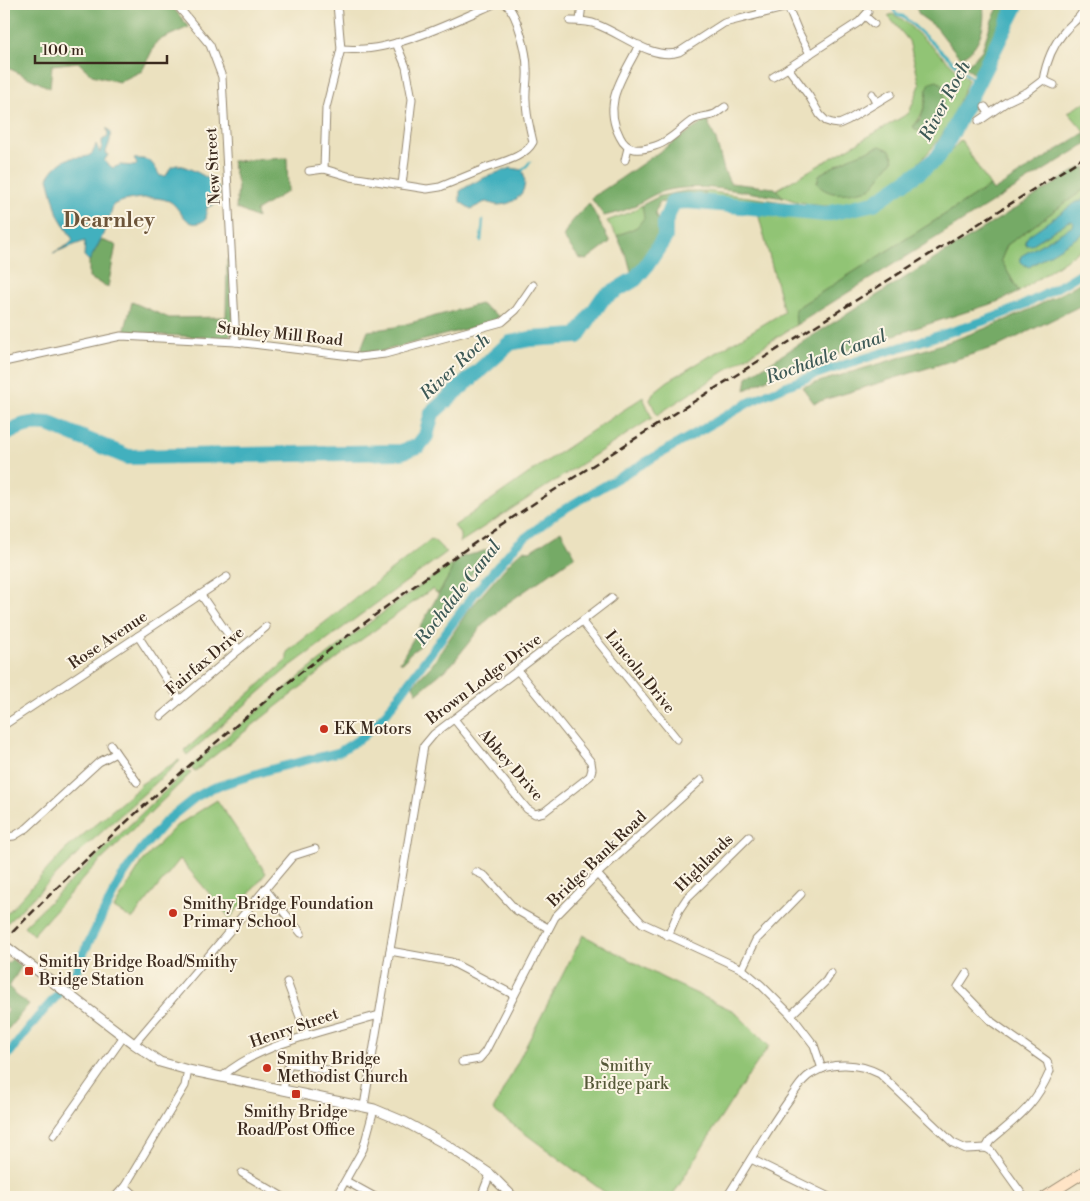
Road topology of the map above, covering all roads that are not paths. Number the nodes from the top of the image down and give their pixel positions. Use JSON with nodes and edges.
{"nodes":[{"id":1,"x":176,"y":4,"type":"edge"},
{"id":2,"x":337,"y":4,"type":"edge"},
{"id":3,"x":494,"y":4,"type":"edge"},
{"id":4,"x":506,"y":4,"type":"edge"},
{"id":5,"x":582,"y":4,"type":"edge"},
{"id":6,"x":759,"y":4,"type":"edge"},
{"id":7,"x":1086,"y":4,"type":"edge"},
{"id":8,"x":791,"y":5,"type":"edge"},
{"id":9,"x":761,"y":14,"type":"junction"},
{"id":10,"x":570,"y":21,"type":"dead end"},
{"id":11,"x":580,"y":21,"type":"junction"},
{"id":12,"x":874,"y":24,"type":"dead end"},
{"id":13,"x":396,"y":43,"type":"junction"},
{"id":14,"x":640,"y":45,"type":"junction"},
{"id":15,"x":340,"y":49,"type":"junction"},
{"id":16,"x":810,"y":54,"type":"junction"},
{"id":17,"x":788,"y":68,"type":"junction"},
{"id":18,"x":773,"y":77,"type":"dead end"},
{"id":19,"x":1043,"y":80,"type":"junction"},
{"id":20,"x":1054,"y":85,"type":"dead end"},
{"id":21,"x":872,"y":94,"type":"dead end"},
{"id":22,"x":891,"y":94,"type":"dead end"},
{"id":23,"x":876,"y":102,"type":"junction"},
{"id":24,"x":725,"y":108,"type":"dead end"},
{"id":25,"x":979,"y":121,"type":"dead end"},
{"id":26,"x":628,"y":148,"type":"junction"},
{"id":27,"x":625,"y":160,"type":"dead end"},
{"id":28,"x":324,"y":169,"type":"junction"},
{"id":29,"x":309,"y":171,"type":"dead end"},
{"id":30,"x":402,"y":185,"type":"junction"},
{"id":31,"x":533,"y":285,"type":"dead end"},
{"id":32,"x":236,"y":342,"type":"junction"},
{"id":33,"x":4,"y":362,"type":"edge"},
{"id":34,"x":227,"y":577,"type":"dead end"},
{"id":35,"x":201,"y":595,"type":"junction"},
{"id":36,"x":612,"y":598,"type":"dead end"},
{"id":37,"x":582,"y":622,"type":"junction"},
{"id":38,"x":266,"y":627,"type":"dead end"},
{"id":39,"x":138,"y":636,"type":"junction"},
{"id":40,"x":239,"y":650,"type":"junction"},
{"id":41,"x":518,"y":671,"type":"junction"},
{"id":42,"x":180,"y":700,"type":"junction"},
{"id":43,"x":160,"y":716,"type":"dead end"},
{"id":44,"x":454,"y":719,"type":"junction"},
{"id":45,"x":4,"y":725,"type":"edge"},
{"id":46,"x":676,"y":739,"type":"dead end"},
{"id":47,"x":111,"y":745,"type":"dead end"},
{"id":48,"x":116,"y":753,"type":"junction"},
{"id":49,"x":701,"y":780,"type":"dead end"},
{"id":50,"x":137,"y":782,"type":"dead end"},
{"id":51,"x":4,"y":837,"type":"edge"},
{"id":52,"x":749,"y":837,"type":"dead end"},
{"id":53,"x":315,"y":849,"type":"dead end"},
{"id":54,"x":476,"y":872,"type":"dead end"},
{"id":55,"x":597,"y":874,"type":"junction"},
{"id":56,"x":265,"y":889,"type":"junction"},
{"id":57,"x":801,"y":894,"type":"dead end"},
{"id":58,"x":548,"y":928,"type":"junction"},
{"id":59,"x":301,"y":933,"type":"dead end"},
{"id":60,"x":668,"y":936,"type":"junction"},
{"id":61,"x":4,"y":945,"type":"edge"},
{"id":62,"x":390,"y":952,"type":"junction"},
{"id":63,"x":742,"y":968,"type":"junction"},
{"id":64,"x":831,"y":973,"type":"dead end"},
{"id":65,"x":967,"y":973,"type":"dead end"},
{"id":66,"x":287,"y":982,"type":"dead end"},
{"id":67,"x":514,"y":994,"type":"junction"},
{"id":68,"x":379,"y":1015,"type":"junction"},
{"id":69,"x":791,"y":1015,"type":"junction"},
{"id":70,"x":124,"y":1036,"type":"junction"},
{"id":71,"x":307,"y":1036,"type":"junction"},
{"id":72,"x":134,"y":1044,"type":"junction"},
{"id":73,"x":462,"y":1062,"type":"dead end"},
{"id":74,"x":822,"y":1069,"type":"junction"},
{"id":75,"x":188,"y":1070,"type":"junction"},
{"id":76,"x":328,"y":1070,"type":"dead end"},
{"id":77,"x":223,"y":1076,"type":"junction"},
{"id":78,"x":283,"y":1089,"type":"junction"},
{"id":79,"x":364,"y":1106,"type":"junction"},
{"id":80,"x":374,"y":1109,"type":"junction"},
{"id":81,"x":54,"y":1135,"type":"dead end"},
{"id":82,"x":986,"y":1148,"type":"junction"},
{"id":83,"x":751,"y":1159,"type":"junction"},
{"id":84,"x":1086,"y":1171,"type":"edge"},
{"id":85,"x":242,"y":1173,"type":"dead end"},
{"id":86,"x":490,"y":1174,"type":"junction"},
{"id":87,"x":346,"y":1181,"type":"junction"},
{"id":88,"x":125,"y":1186,"type":"junction"},
{"id":89,"x":114,"y":1197,"type":"edge"},
{"id":90,"x":137,"y":1197,"type":"edge"},
{"id":91,"x":283,"y":1197,"type":"edge"},
{"id":92,"x":336,"y":1197,"type":"edge"},
{"id":93,"x":375,"y":1197,"type":"edge"},
{"id":94,"x":481,"y":1197,"type":"edge"},
{"id":95,"x":513,"y":1197,"type":"edge"},
{"id":96,"x":727,"y":1197,"type":"edge"},
{"id":97,"x":829,"y":1197,"type":"edge"},
{"id":98,"x":1024,"y":1197,"type":"edge"},
{"id":99,"x":1045,"y":1197,"type":"edge"}],
"edges":[{"from":1,"to":32,"type":"street","name":"New Street"},
{"from":2,"to":15,"type":"street"},
{"from":3,"to":13,"type":"street"},
{"from":4,"to":30,"type":"street"},
{"from":5,"to":11,"type":"street"},
{"from":6,"to":9,"type":"street"},
{"from":7,"to":19,"type":"street"},
{"from":8,"to":9,"type":"street"},
{"from":8,"to":16,"type":"street"},
{"from":9,"to":14,"type":"street"},
{"from":10,"to":11,"type":"street"},
{"from":11,"to":14,"type":"street"},
{"from":12,"to":16,"type":"street"},
{"from":13,"to":15,"type":"street"},
{"from":13,"to":30,"type":"street"},
{"from":14,"to":26,"type":"street"},
{"from":15,"to":28,"type":"street"},
{"from":16,"to":17,"type":"street"},
{"from":17,"to":18,"type":"street"},
{"from":17,"to":23,"type":"street"},
{"from":19,"to":20,"type":"street"},
{"from":19,"to":25,"type":"street"},
{"from":21,"to":23,"type":"street"},
{"from":22,"to":23,"type":"street"},
{"from":24,"to":26,"type":"street"},
{"from":26,"to":27,"type":"street"},
{"from":28,"to":29,"type":"street"},
{"from":28,"to":30,"type":"street"},
{"from":31,"to":32,"type":"street","name":"Stubley Mill Road"},
{"from":32,"to":33,"type":"street","name":"Stubley Mill Road"},
{"from":34,"to":35,"type":"street","name":"Rose Avenue"},
{"from":35,"to":39,"type":"street","name":"Rose Avenue"},
{"from":35,"to":40,"type":"street"},
{"from":36,"to":37,"type":"street","name":"Brown Lodge Drive"},
{"from":37,"to":41,"type":"street","name":"Brown Lodge Drive"},
{"from":37,"to":46,"type":"street","name":"Lincoln Drive"},
{"from":38,"to":40,"type":"street","name":"Fairfax Drive"},
{"from":39,"to":42,"type":"street"},
{"from":39,"to":45,"type":"street","name":"Rose Avenue"},
{"from":40,"to":42,"type":"street","name":"Fairfax Drive"},
{"from":41,"to":44,"type":"street","name":"Brown Lodge Drive"},
{"from":41,"to":44,"type":"street","name":"Abbey Drive"},
{"from":42,"to":43,"type":"street","name":"Fairfax Drive"},
{"from":44,"to":62,"type":"street","name":"Brown Lodge Drive"},
{"from":47,"to":48,"type":"street"},
{"from":48,"to":50,"type":"street"},
{"from":48,"to":51,"type":"street"},
{"from":49,"to":55,"type":"street","name":"Bridge Bank Road"},
{"from":52,"to":60,"type":"street","name":"Highlands"},
{"from":53,"to":56,"type":"street"},
{"from":54,"to":58,"type":"street"},
{"from":55,"to":58,"type":"street","name":"Bridge Bank Road"},
{"from":55,"to":60,"type":"street"},
{"from":56,"to":59,"type":"street"},
{"from":56,"to":72,"type":"street"},
{"from":57,"to":63,"type":"street"},
{"from":58,"to":67,"type":"street","name":"Bridge Bank Road"},
{"from":60,"to":63,"type":"street"},
{"from":61,"to":70,"type":"street"},
{"from":62,"to":67,"type":"street"},
{"from":62,"to":68,"type":"street","name":"Brown Lodge Drive"},
{"from":63,"to":69,"type":"street"},
{"from":64,"to":69,"type":"street"},
{"from":65,"to":82,"type":"street"},
{"from":66,"to":71,"type":"street"},
{"from":67,"to":73,"type":"street","name":"Bridge Bank Road"},
{"from":68,"to":71,"type":"street","name":"Henry Street"},
{"from":68,"to":79,"type":"street","name":"Brown Lodge Drive"},
{"from":69,"to":74,"type":"street"},
{"from":70,"to":72,"type":"street"},
{"from":70,"to":81,"type":"street"},
{"from":71,"to":77,"type":"street","name":"Henry Street"},
{"from":72,"to":75,"type":"street"},
{"from":74,"to":82,"type":"street"},
{"from":74,"to":83,"type":"street"},
{"from":75,"to":77,"type":"street"},
{"from":75,"to":88,"type":"street"},
{"from":76,"to":78,"type":"street"},
{"from":77,"to":78,"type":"street"},
{"from":78,"to":79,"type":"street"},
{"from":79,"to":80,"type":"street"},
{"from":80,"to":86,"type":"street"},
{"from":80,"to":87,"type":"street"},
{"from":82,"to":98,"type":"street"},
{"from":83,"to":96,"type":"street"},
{"from":83,"to":97,"type":"street"},
{"from":84,"to":99,"type":"main road"},
{"from":85,"to":91,"type":"street"},
{"from":86,"to":94,"type":"street"},
{"from":86,"to":95,"type":"street"},
{"from":87,"to":92,"type":"street"},
{"from":87,"to":93,"type":"street"},
{"from":88,"to":89,"type":"street"},
{"from":88,"to":90,"type":"street"}]}
